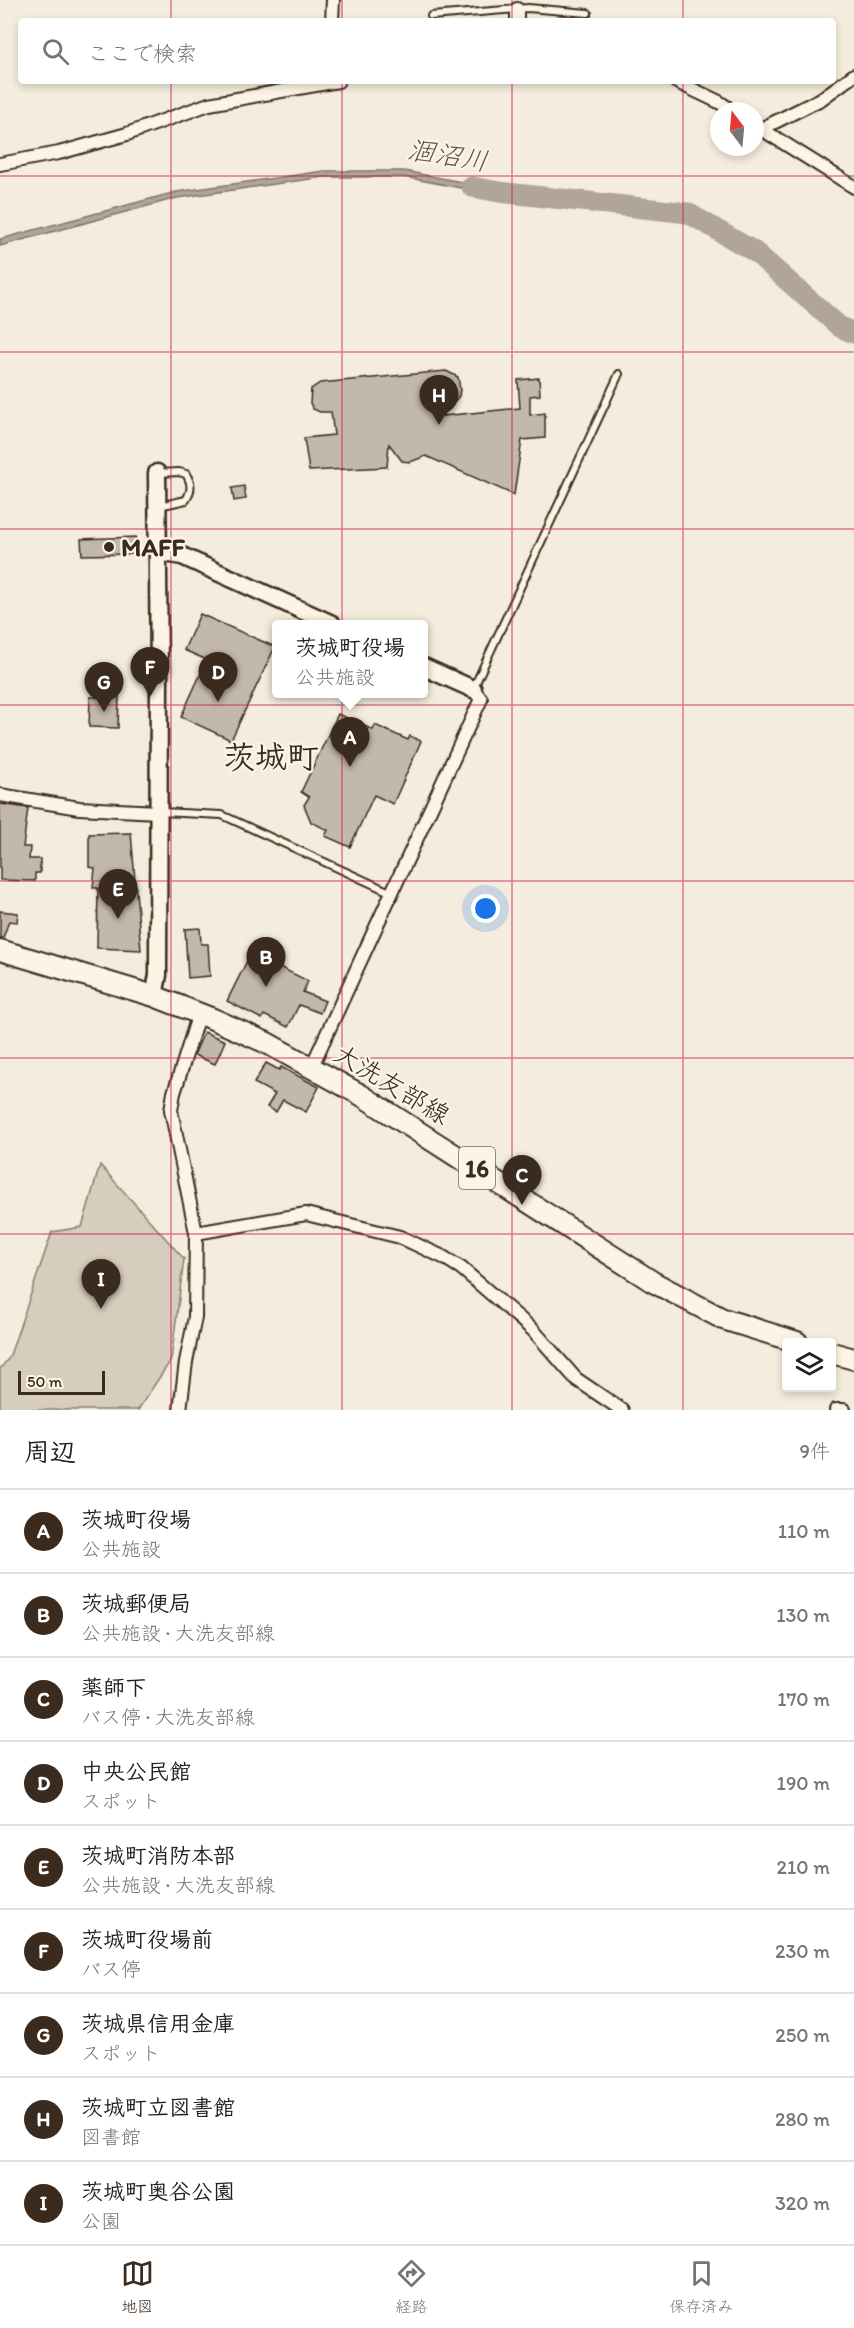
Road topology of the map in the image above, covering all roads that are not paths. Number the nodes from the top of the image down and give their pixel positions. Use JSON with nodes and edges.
{"nodes":[{"id":1,"x":333,"y":0,"type":"edge"},
{"id":2,"x":588,"y":13,"type":"dead end"},
{"id":3,"x":517,"y":15,"type":"edge"},
{"id":4,"x":431,"y":16,"type":"dead end"},
{"id":5,"x":332,"y":18,"type":"edge"},
{"id":6,"x":854,"y":75,"type":"edge"},
{"id":7,"x":318,"y":84,"type":"edge"},
{"id":8,"x":681,"y":84,"type":"edge"},
{"id":9,"x":719,"y":102,"type":"edge"},
{"id":10,"x":764,"y":124,"type":"edge"},
{"id":11,"x":764,"y":131,"type":"edge"},
{"id":12,"x":0,"y":164,"type":"edge"},
{"id":13,"x":854,"y":186,"type":"edge"},
{"id":14,"x":619,"y":374,"type":"dead end"},
{"id":15,"x":157,"y":473,"type":"joint"},
{"id":16,"x":158,"y":506,"type":"junction"},
{"id":17,"x":159,"y":552,"type":"junction"},
{"id":18,"x":323,"y":620,"type":"edge"},
{"id":19,"x":428,"y":669,"type":"edge"},
{"id":20,"x":473,"y":689,"type":"junction"},
{"id":21,"x":0,"y":795,"type":"edge"},
{"id":22,"x":158,"y":812,"type":"junction"},
{"id":23,"x":393,"y":893,"type":"junction"},
{"id":24,"x":0,"y":950,"type":"edge"},
{"id":25,"x":154,"y":996,"type":"junction"},
{"id":26,"x":199,"y":1013,"type":"junction"},
{"id":27,"x":312,"y":1066,"type":"junction"},
{"id":28,"x":196,"y":1233,"type":"junction"},
{"id":29,"x":786,"y":1338,"type":"edge"},
{"id":30,"x":836,"y":1354,"type":"edge"},
{"id":31,"x":854,"y":1359,"type":"edge"},
{"id":32,"x":180,"y":1410,"type":"edge"},
{"id":33,"x":622,"y":1410,"type":"edge"},
{"id":34,"x":836,"y":1410,"type":"edge"},
{"id":35,"x":844,"y":1410,"type":"edge"}],
"edges":[{"from":1,"to":5,"type":"street"},
{"from":2,"to":3,"type":"lane"},
{"from":3,"to":4,"type":"lane"},
{"from":6,"to":10,"type":"street"},
{"from":7,"to":12,"type":"street"},
{"from":8,"to":9,"type":"street"},
{"from":11,"to":13,"type":"street"},
{"from":14,"to":20,"type":"lane"},
{"from":15,"to":16,"type":"street"},
{"from":15,"to":16,"type":"lane"},
{"from":16,"to":17,"type":"street"},
{"from":17,"to":18,"type":"street"},
{"from":17,"to":22,"type":"street"},
{"from":19,"to":20,"type":"street"},
{"from":20,"to":23,"type":"street"},
{"from":21,"to":22,"type":"street"},
{"from":22,"to":23,"type":"lane"},
{"from":22,"to":25,"type":"street"},
{"from":23,"to":27,"type":"street"},
{"from":24,"to":25,"type":"main road","name":"大洗友部線","number":"16"},
{"from":25,"to":26,"type":"main road","name":"大洗友部線","number":"16"},
{"from":26,"to":27,"type":"main road","name":"大洗友部線","number":"16"},
{"from":26,"to":28,"type":"street"},
{"from":27,"to":29,"type":"main road","name":"大洗友部線","number":"16"},
{"from":28,"to":32,"type":"street"},
{"from":28,"to":33,"type":"street"},
{"from":30,"to":31,"type":"main road"},
{"from":34,"to":35,"type":"street"}]}
